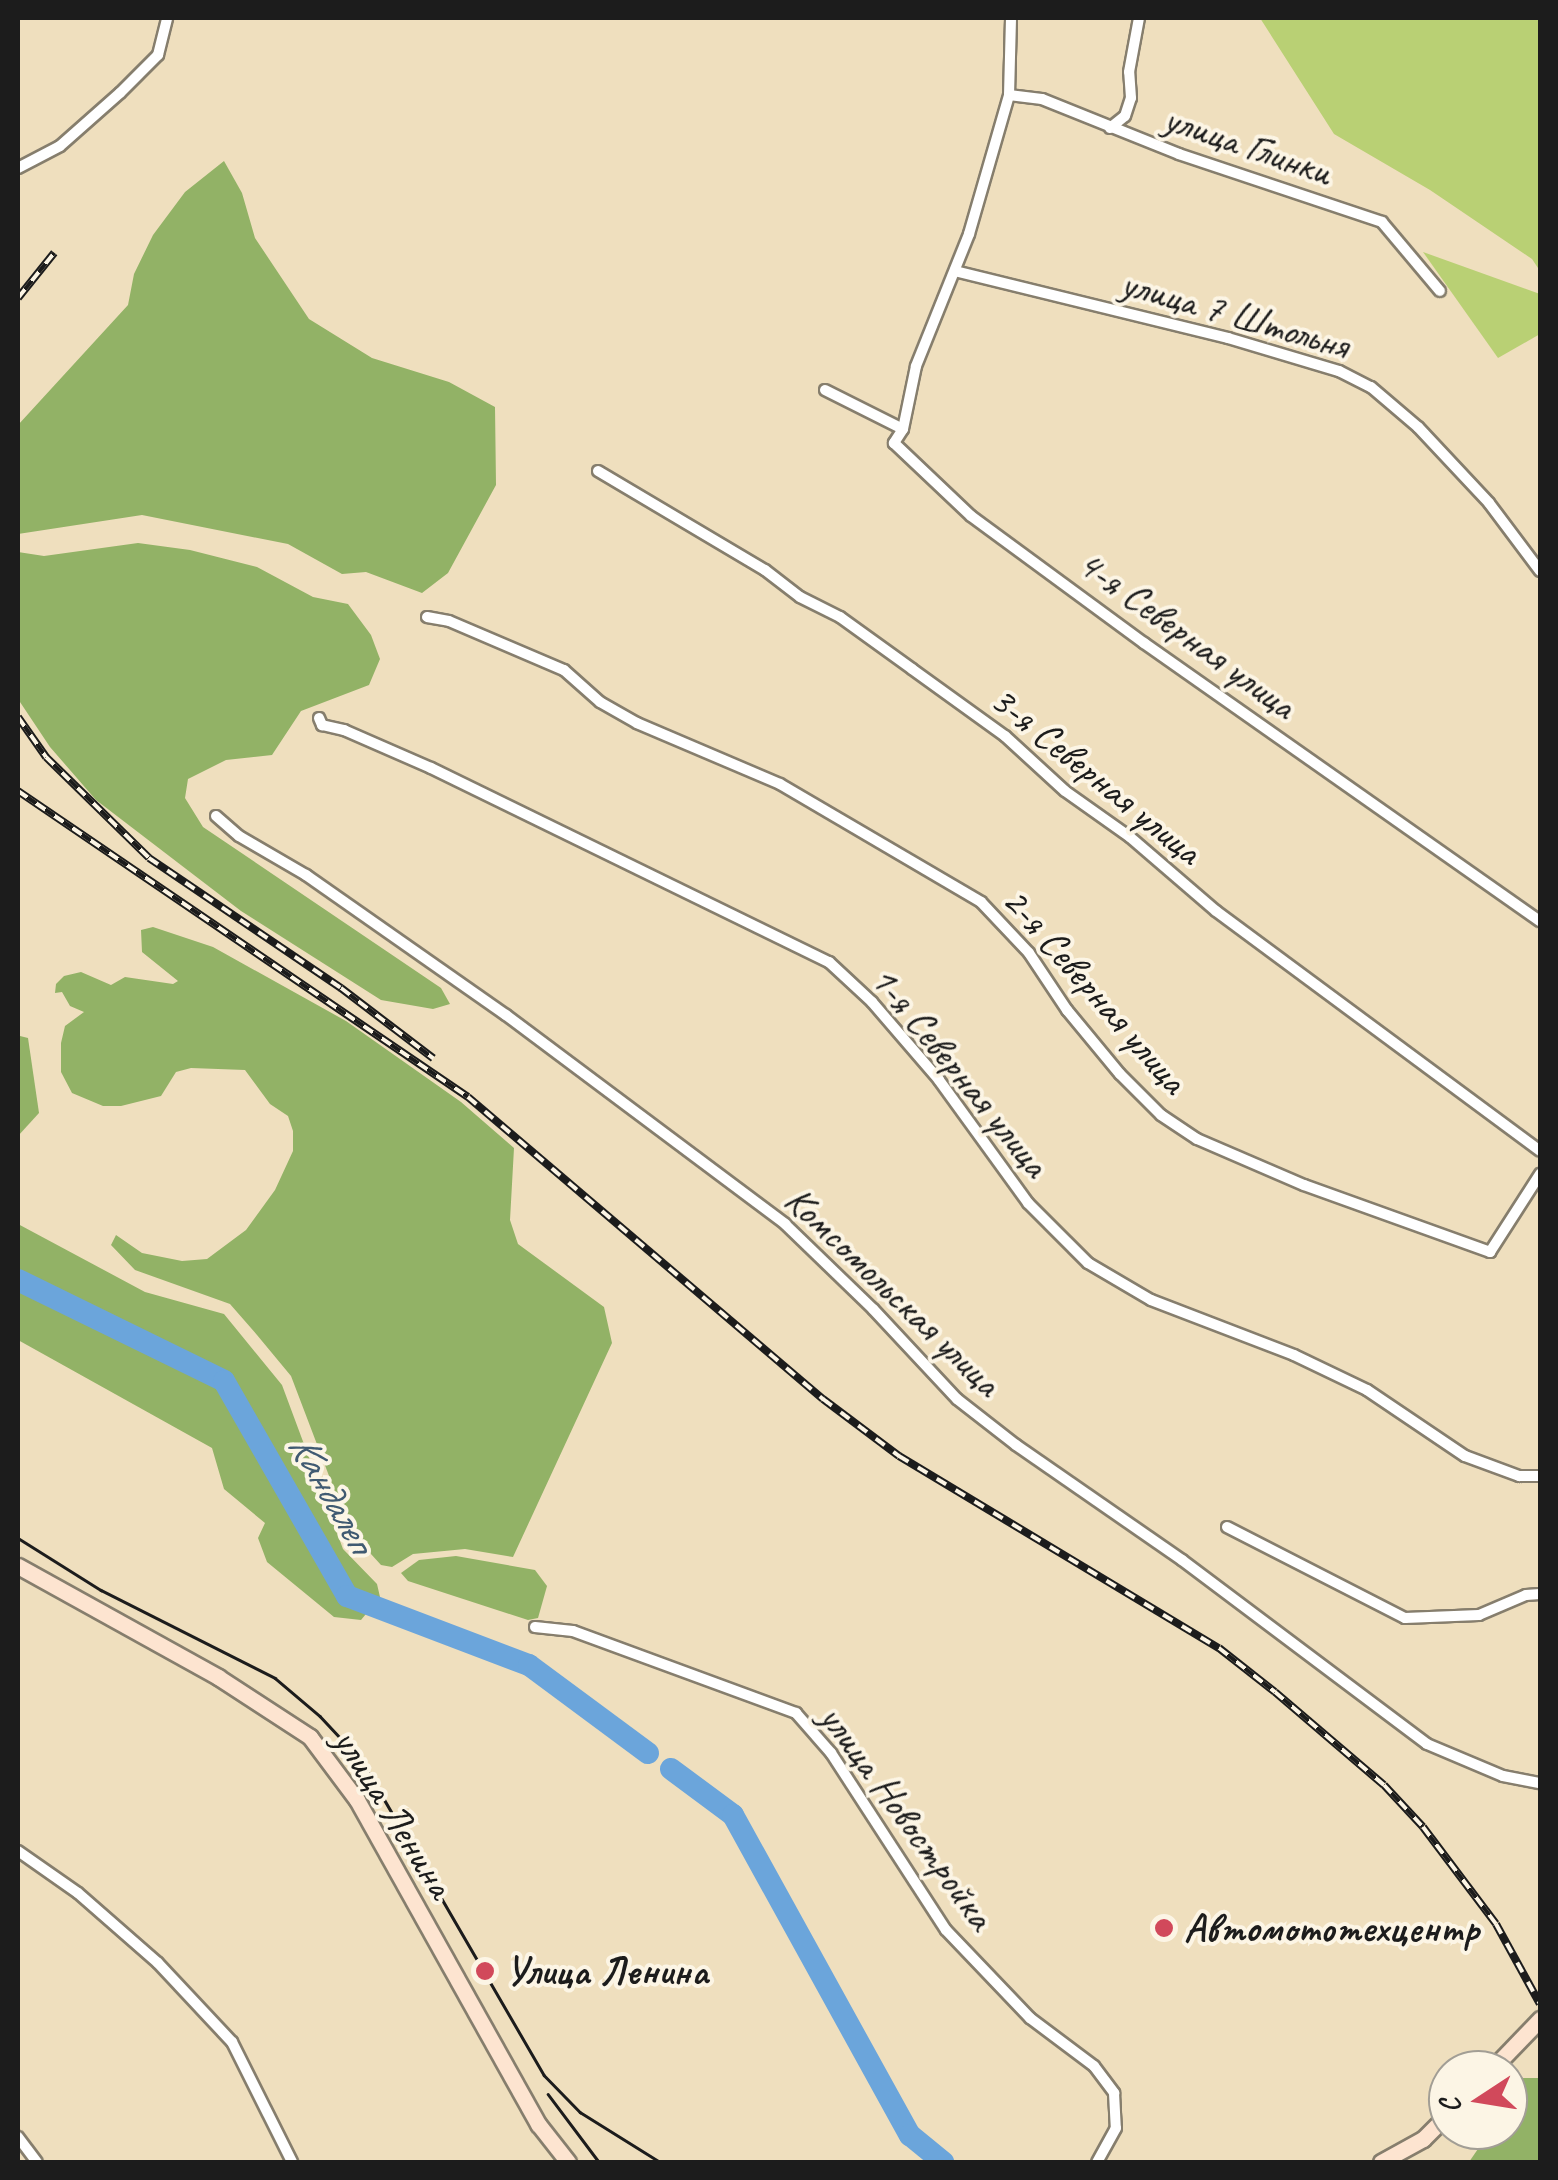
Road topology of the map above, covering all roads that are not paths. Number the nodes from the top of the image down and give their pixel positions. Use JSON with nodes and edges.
{"nodes":[{"id":1,"x":167,"y":18,"type":"edge"},
{"id":2,"x":1010,"y":18,"type":"edge"},
{"id":3,"x":1139,"y":18,"type":"edge"},
{"id":4,"x":1010,"y":95,"type":"junction"},
{"id":5,"x":1110,"y":128,"type":"junction"},
{"id":6,"x":18,"y":168,"type":"edge"},
{"id":7,"x":955,"y":271,"type":"junction"},
{"id":8,"x":1440,"y":291,"type":"dead end"},
{"id":9,"x":826,"y":390,"type":"dead end"},
{"id":10,"x":903,"y":428,"type":"junction"},
{"id":11,"x":598,"y":471,"type":"dead end"},
{"id":12,"x":1540,"y":571,"type":"edge"},
{"id":13,"x":428,"y":618,"type":"dead end"},
{"id":14,"x":319,"y":718,"type":"dead end"},
{"id":15,"x":216,"y":816,"type":"dead end"},
{"id":16,"x":1540,"y":921,"type":"edge"},
{"id":17,"x":1540,"y":1150,"type":"edge"},
{"id":18,"x":1540,"y":1174,"type":"edge"},
{"id":19,"x":1540,"y":1476,"type":"edge"},
{"id":20,"x":1228,"y":1527,"type":"dead end"},
{"id":21,"x":18,"y":1566,"type":"edge"},
{"id":22,"x":1540,"y":1594,"type":"edge"},
{"id":23,"x":535,"y":1627,"type":"dead end"},
{"id":24,"x":1540,"y":1784,"type":"edge"},
{"id":25,"x":18,"y":1851,"type":"edge"},
{"id":26,"x":1540,"y":2019,"type":"edge"},
{"id":27,"x":1510,"y":2050,"type":"edge"},
{"id":28,"x":1428,"y":2134,"type":"edge"},
{"id":29,"x":18,"y":2137,"type":"edge"},
{"id":30,"x":36,"y":2162,"type":"edge"},
{"id":31,"x":292,"y":2162,"type":"edge"},
{"id":32,"x":568,"y":2162,"type":"edge"},
{"id":33,"x":1097,"y":2162,"type":"edge"},
{"id":34,"x":1381,"y":2162,"type":"edge"}],
"edges":[{"from":1,"to":6,"type":"street"},
{"from":2,"to":4,"type":"street"},
{"from":3,"to":5,"type":"street"},
{"from":4,"to":5,"type":"street","name":"улица Глинки"},
{"from":4,"to":7,"type":"street"},
{"from":5,"to":8,"type":"street","name":"улица Глинки"},
{"from":7,"to":10,"type":"street"},
{"from":7,"to":12,"type":"street","name":"улица 7 Штольня"},
{"from":9,"to":10,"type":"street"},
{"from":10,"to":16,"type":"street","name":"4-я Северная улица"},
{"from":11,"to":17,"type":"street","name":"3-я Северная улица"},
{"from":13,"to":18,"type":"street","name":"2-я Северная улица"},
{"from":14,"to":19,"type":"street","name":"1-я Северная улица"},
{"from":15,"to":24,"type":"street","name":"Комсомольская улица"},
{"from":20,"to":22,"type":"street"},
{"from":21,"to":32,"type":"main road","name":"улица Ленина"},
{"from":23,"to":33,"type":"street","name":"улица Новостройка"},
{"from":25,"to":31,"type":"street"},
{"from":26,"to":27,"type":"main road"},
{"from":28,"to":34,"type":"main road"},
{"from":29,"to":30,"type":"street"}]}
